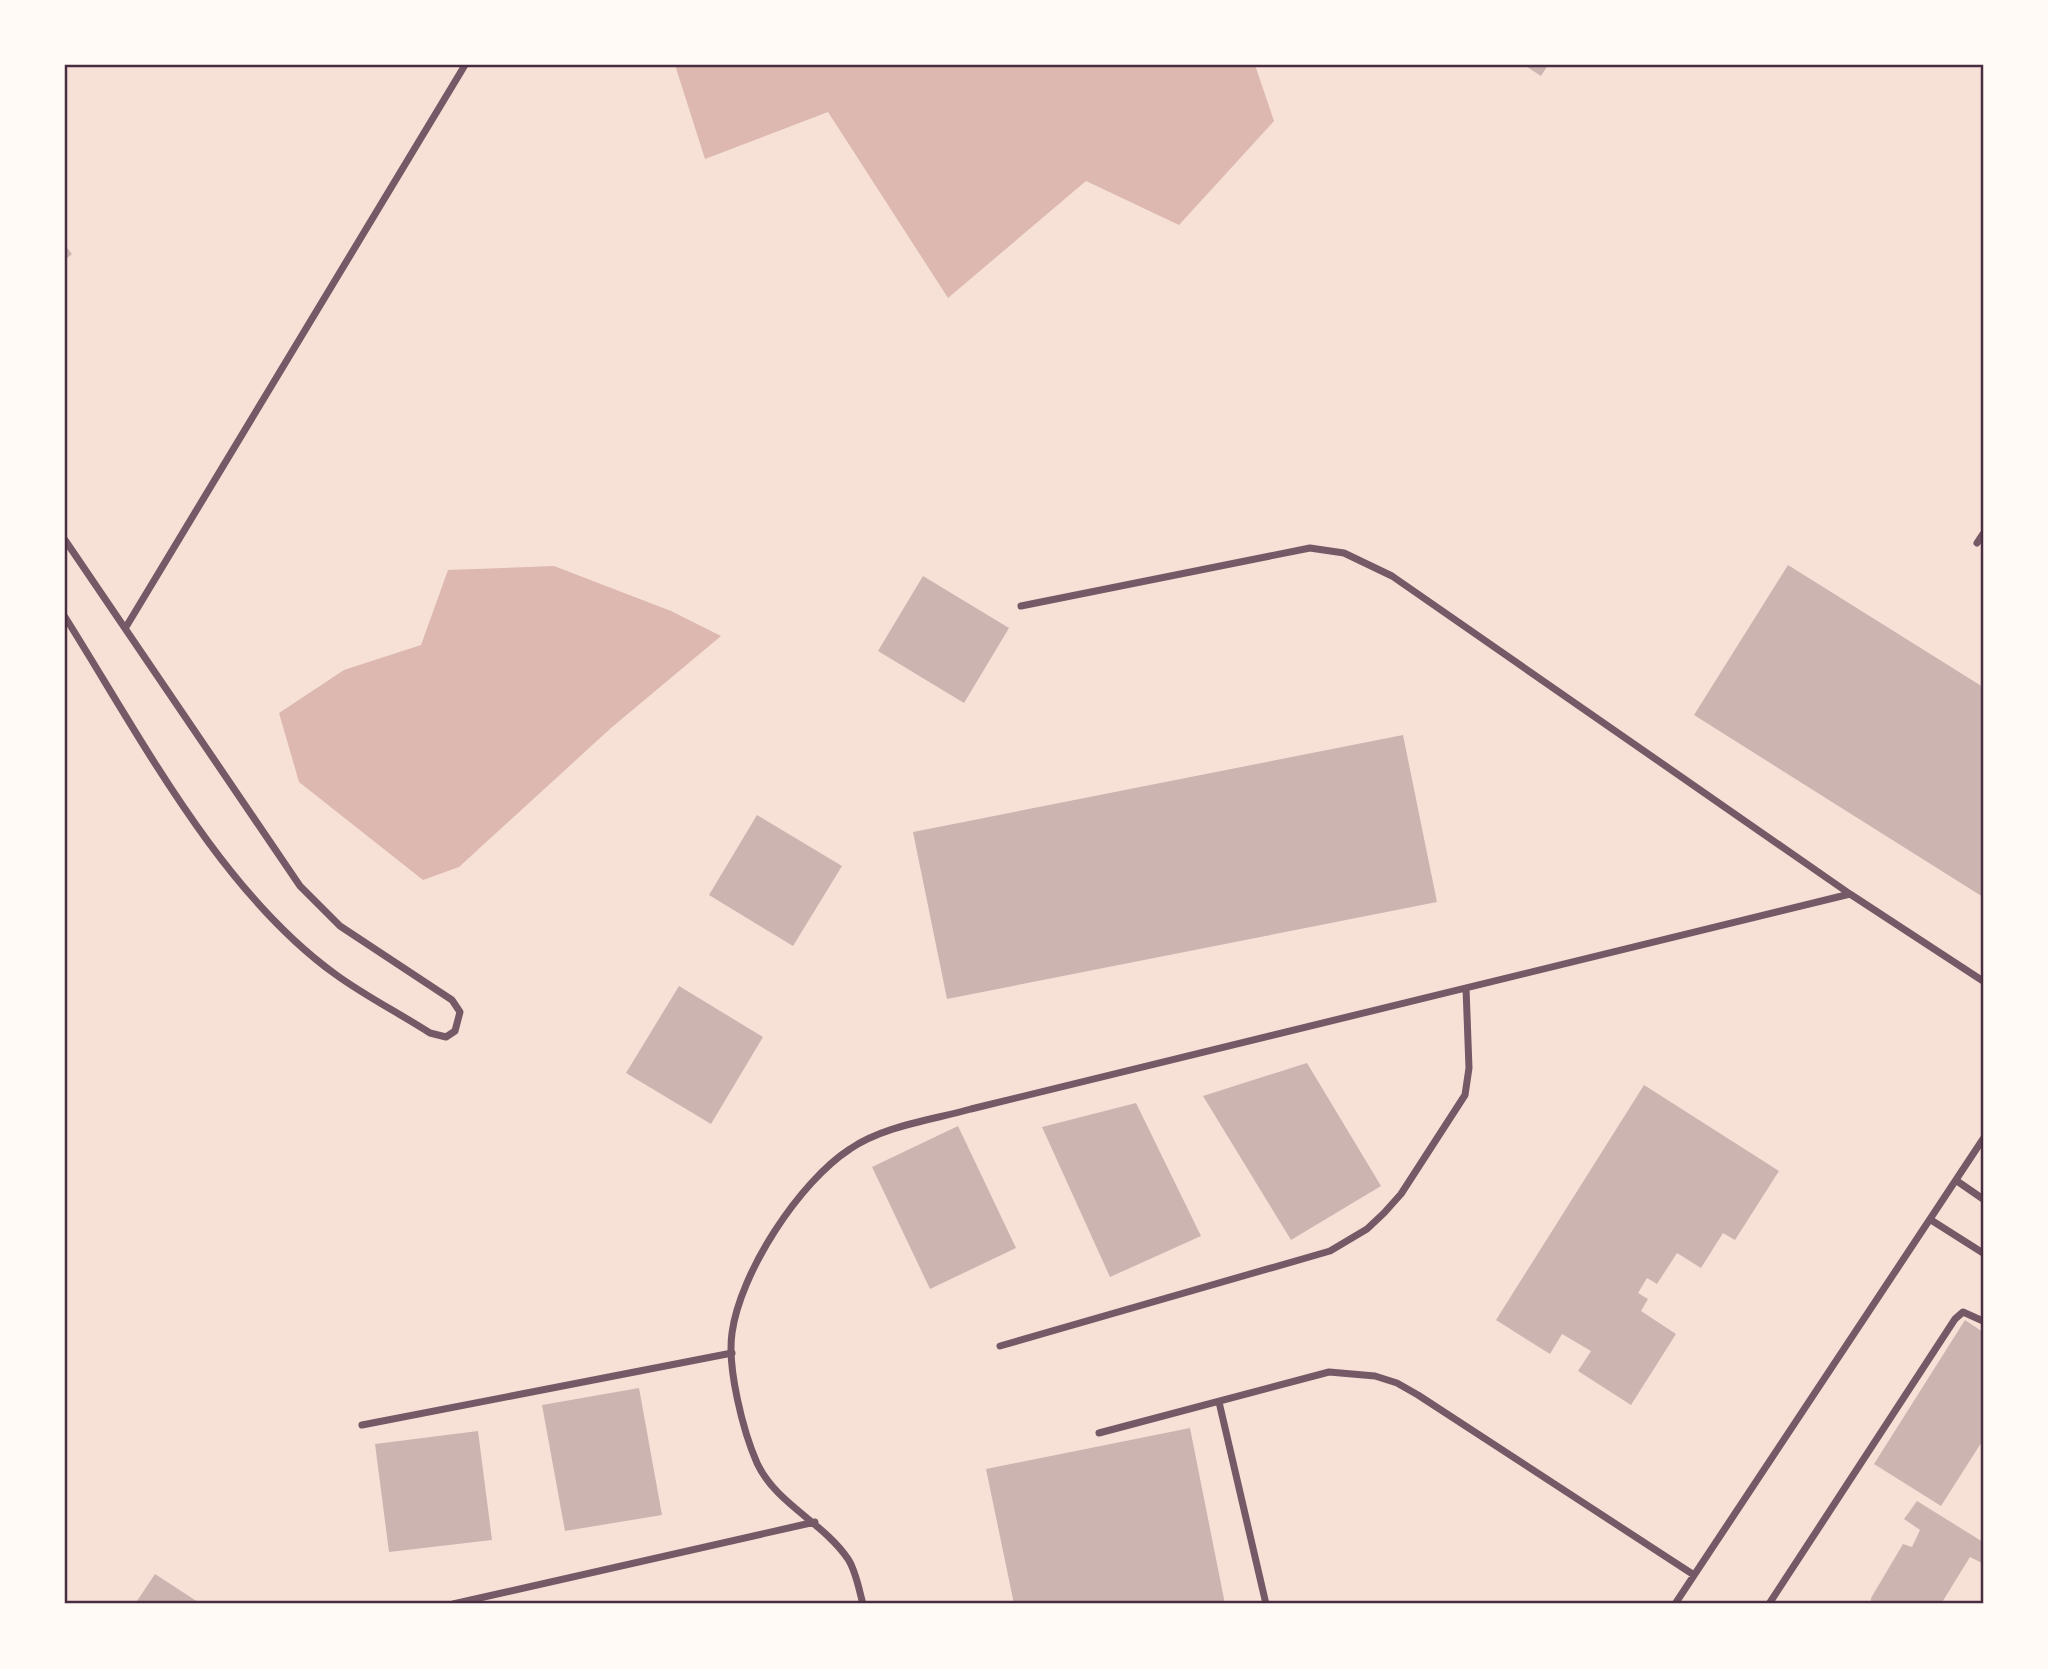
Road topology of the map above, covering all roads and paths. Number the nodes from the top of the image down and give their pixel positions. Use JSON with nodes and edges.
{"nodes":[{"id":1,"x":466,"y":65,"type":"edge"},
{"id":2,"x":1983,"y":534,"type":"edge"},
{"id":3,"x":65,"y":540,"type":"edge"},
{"id":4,"x":1977,"y":543,"type":"dead end"},
{"id":5,"x":1021,"y":606,"type":"dead end"},
{"id":6,"x":65,"y":617,"type":"edge"},
{"id":7,"x":126,"y":628,"type":"junction"},
{"id":8,"x":1850,"y":894,"type":"junction"},
{"id":9,"x":1983,"y":981,"type":"edge"},
{"id":10,"x":1466,"y":988,"type":"junction"},
{"id":11,"x":1983,"y":1139,"type":"edge"},
{"id":12,"x":1957,"y":1181,"type":"junction"},
{"id":13,"x":1983,"y":1199,"type":"edge"},
{"id":14,"x":1931,"y":1220,"type":"junction"},
{"id":15,"x":1983,"y":1253,"type":"edge"},
{"id":16,"x":1983,"y":1321,"type":"edge"},
{"id":17,"x":1000,"y":1346,"type":"dead end"},
{"id":18,"x":732,"y":1353,"type":"junction"},
{"id":19,"x":1219,"y":1402,"type":"junction"},
{"id":20,"x":362,"y":1425,"type":"dead end"},
{"id":21,"x":1099,"y":1433,"type":"dead end"},
{"id":22,"x":815,"y":1522,"type":"junction"},
{"id":23,"x":1694,"y":1575,"type":"junction"},
{"id":24,"x":453,"y":1604,"type":"edge"},
{"id":25,"x":863,"y":1604,"type":"edge"},
{"id":26,"x":1266,"y":1604,"type":"edge"},
{"id":27,"x":1675,"y":1604,"type":"edge"},
{"id":28,"x":1769,"y":1604,"type":"edge"}],
"edges":[{"from":1,"to":7,"type":"street"},
{"from":2,"to":4,"type":"street"},
{"from":3,"to":7,"type":"street"},
{"from":5,"to":8,"type":"street"},
{"from":6,"to":7,"type":"street"},
{"from":8,"to":9,"type":"street"},
{"from":8,"to":10,"type":"street"},
{"from":10,"to":17,"type":"street"},
{"from":10,"to":18,"type":"street"},
{"from":11,"to":12,"type":"street"},
{"from":12,"to":13,"type":"street"},
{"from":12,"to":14,"type":"street"},
{"from":14,"to":15,"type":"street"},
{"from":14,"to":23,"type":"street"},
{"from":16,"to":28,"type":"street"},
{"from":18,"to":20,"type":"street"},
{"from":18,"to":22,"type":"street"},
{"from":19,"to":21,"type":"street"},
{"from":19,"to":23,"type":"street"},
{"from":19,"to":26,"type":"street"},
{"from":22,"to":24,"type":"street"},
{"from":22,"to":25,"type":"street"},
{"from":23,"to":27,"type":"street"}]}
